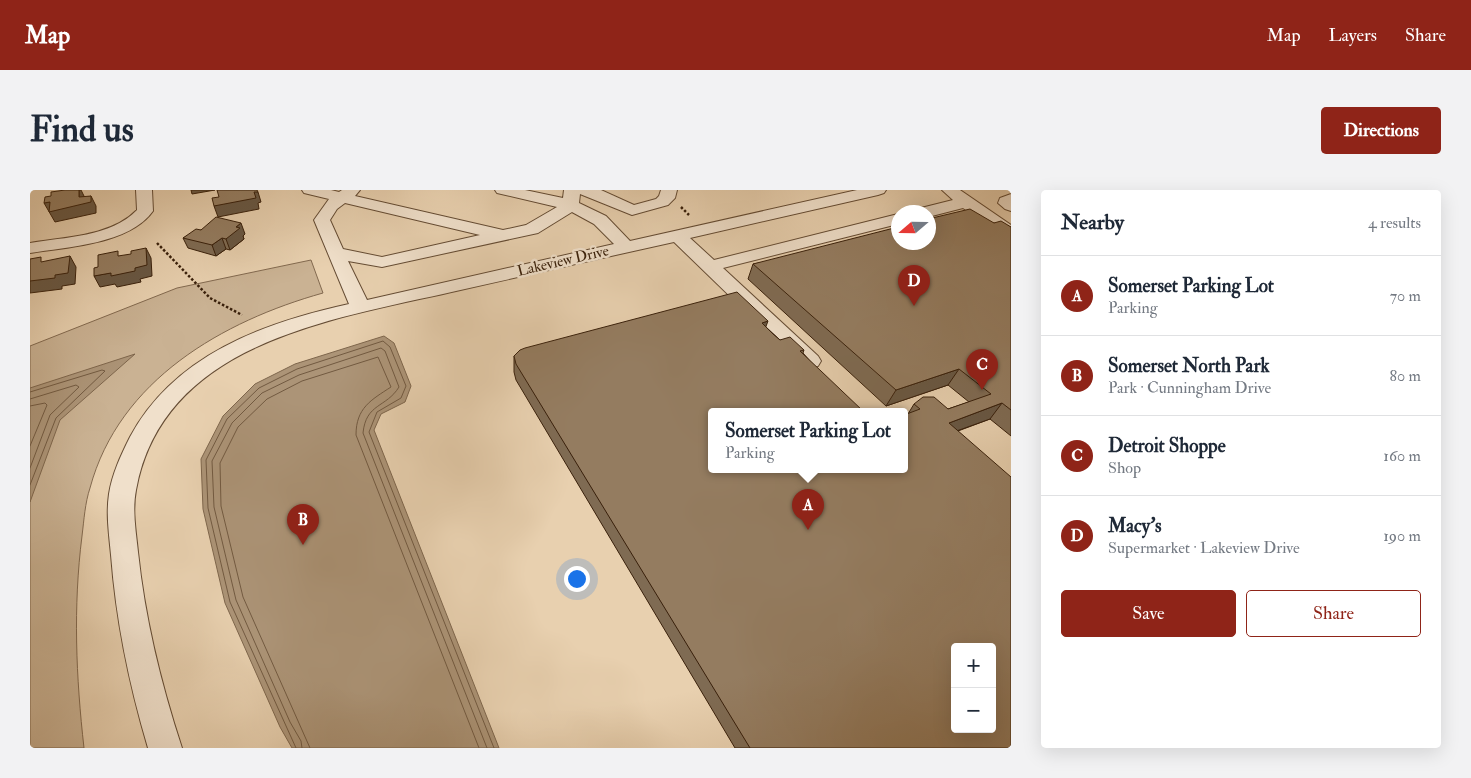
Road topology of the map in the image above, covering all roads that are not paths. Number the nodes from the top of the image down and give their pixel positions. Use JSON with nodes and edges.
{"nodes":[{"id":1,"x":144,"y":190,"type":"edge"},
{"id":2,"x":310,"y":190,"type":"edge"},
{"id":3,"x":503,"y":190,"type":"edge"},
{"id":4,"x":583,"y":190,"type":"edge"},
{"id":5,"x":669,"y":190,"type":"edge"},
{"id":6,"x":878,"y":190,"type":"edge"},
{"id":7,"x":950,"y":190,"type":"edge"},
{"id":8,"x":346,"y":194,"type":"edge"},
{"id":9,"x":572,"y":197,"type":"edge"},
{"id":10,"x":1011,"y":199,"type":"edge"},
{"id":11,"x":967,"y":202,"type":"junction"},
{"id":12,"x":1011,"y":206,"type":"edge"},
{"id":13,"x":936,"y":210,"type":"edge"},
{"id":14,"x":891,"y":222,"type":"edge"},
{"id":15,"x":1010,"y":230,"type":"edge"},
{"id":16,"x":504,"y":235,"type":"junction"},
{"id":17,"x":677,"y":235,"type":"junction"},
{"id":18,"x":626,"y":246,"type":"junction"},
{"id":19,"x":30,"y":248,"type":"edge"},
{"id":20,"x":336,"y":253,"type":"junction"},
{"id":21,"x":710,"y":266,"type":"junction"},
{"id":22,"x":360,"y":306,"type":"junction"},
{"id":23,"x":822,"y":373,"type":"edge"},
{"id":24,"x":165,"y":748,"type":"edge"}],
"edges":[{"from":1,"to":19,"type":"street"},
{"from":2,"to":8,"type":"street"},
{"from":3,"to":9,"type":"street"},
{"from":4,"to":5,"type":"street"},
{"from":6,"to":17,"type":"street","name":"Lakeview Drive"},
{"from":7,"to":11,"type":"street"},
{"from":8,"to":16,"type":"street"},
{"from":8,"to":20,"type":"street"},
{"from":9,"to":16,"type":"street"},
{"from":9,"to":18,"type":"street"},
{"from":10,"to":12,"type":"street"},
{"from":11,"to":13,"type":"street"},
{"from":11,"to":15,"type":"street"},
{"from":14,"to":21,"type":"street"},
{"from":16,"to":20,"type":"street"},
{"from":17,"to":18,"type":"street","name":"Lakeview Drive"},
{"from":17,"to":21,"type":"street"},
{"from":18,"to":22,"type":"street","name":"Lakeview Drive"},
{"from":20,"to":22,"type":"street"},
{"from":21,"to":23,"type":"street"},
{"from":22,"to":24,"type":"street","name":"Lakeview Drive"}]}
